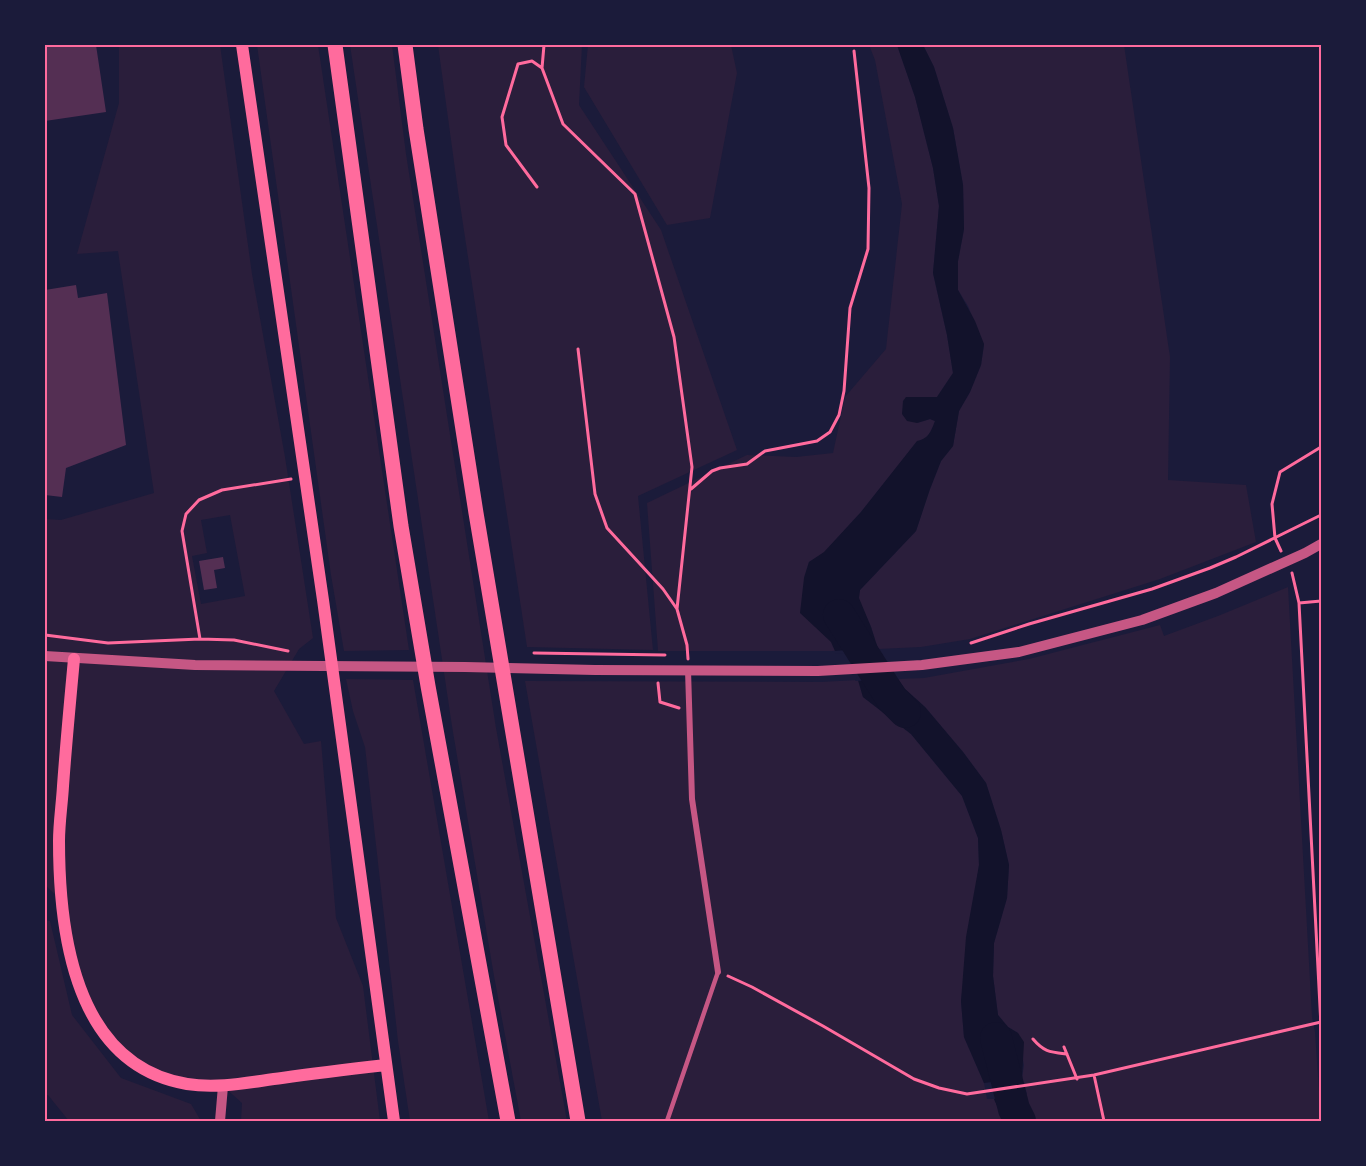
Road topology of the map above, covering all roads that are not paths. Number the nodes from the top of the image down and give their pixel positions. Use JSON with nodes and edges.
{"nodes":[{"id":1,"x":242,"y":45,"type":"edge"},
{"id":2,"x":335,"y":45,"type":"edge"},
{"id":3,"x":405,"y":45,"type":"edge"},
{"id":4,"x":1321,"y":544,"type":"edge"},
{"id":5,"x":45,"y":656,"type":"edge"},
{"id":6,"x":74,"y":659,"type":"junction"},
{"id":7,"x":688,"y":670,"type":"junction"},
{"id":8,"x":718,"y":972,"type":"joint"},
{"id":9,"x":386,"y":1065,"type":"junction"},
{"id":10,"x":223,"y":1086,"type":"junction"},
{"id":11,"x":220,"y":1121,"type":"edge"},
{"id":12,"x":394,"y":1121,"type":"edge"},
{"id":13,"x":508,"y":1121,"type":"edge"},
{"id":14,"x":578,"y":1121,"type":"edge"},
{"id":15,"x":667,"y":1121,"type":"edge"}],
"edges":[{"from":1,"to":9,"type":"main road"},
{"from":2,"to":13,"type":"highway"},
{"from":3,"to":14,"type":"highway"},
{"from":4,"to":7,"type":"street"},
{"from":5,"to":6,"type":"street"},
{"from":6,"to":7,"type":"street"},
{"from":6,"to":10,"type":"main road"},
{"from":7,"to":8,"type":"street"},
{"from":8,"to":15,"type":"lane"},
{"from":9,"to":10,"type":"main road"},
{"from":9,"to":12,"type":"main road"},
{"from":10,"to":11,"type":"street"}]}
